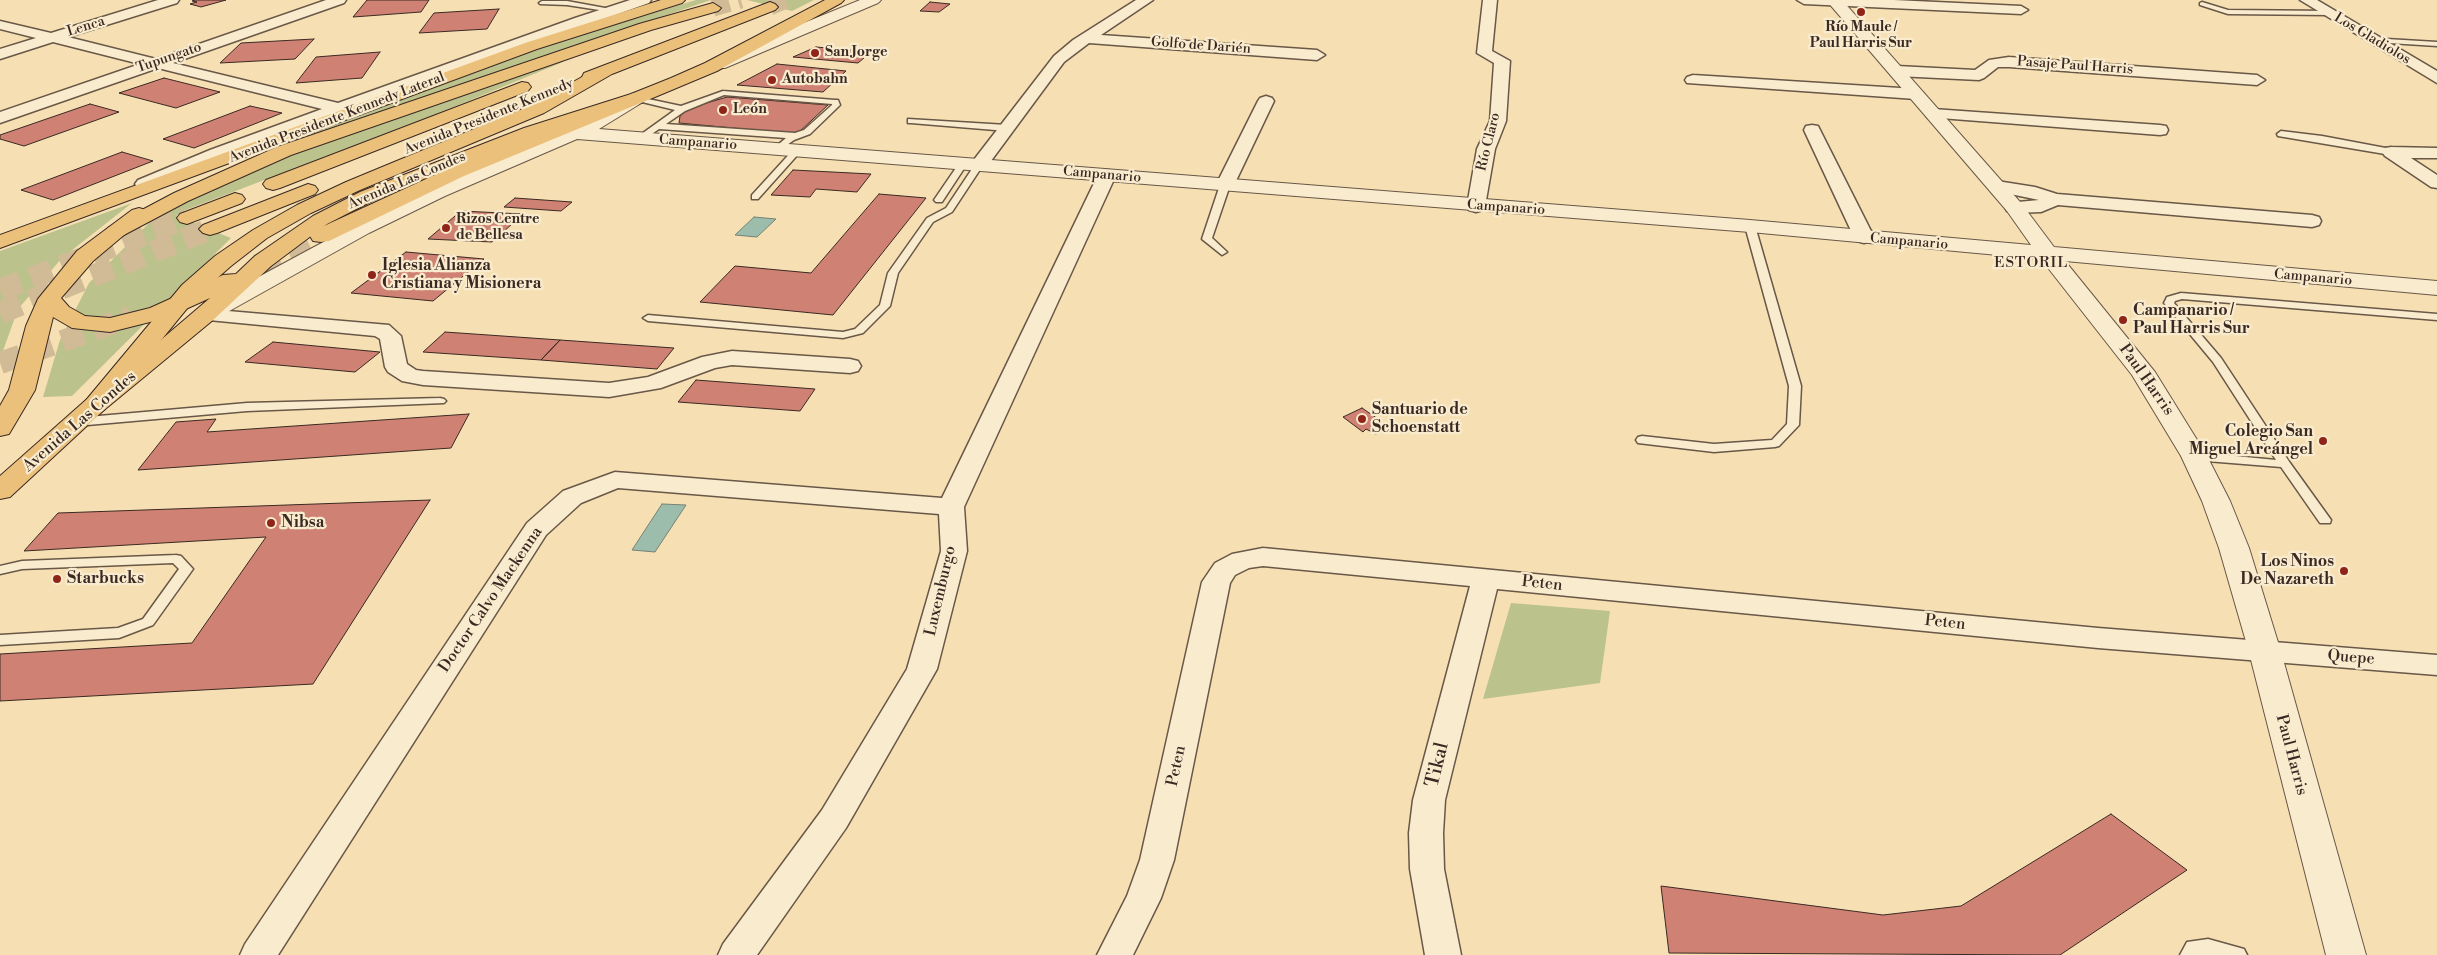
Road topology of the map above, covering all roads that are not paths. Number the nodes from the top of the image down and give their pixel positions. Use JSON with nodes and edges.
{"nodes":[{"id":1,"x":172,"y":0,"type":"edge"},
{"id":2,"x":339,"y":0,"type":"edge"},
{"id":3,"x":598,"y":0,"type":"edge"},
{"id":4,"x":644,"y":0,"type":"edge"},
{"id":5,"x":677,"y":0,"type":"edge"},
{"id":6,"x":836,"y":0,"type":"edge"},
{"id":7,"x":873,"y":0,"type":"edge"},
{"id":8,"x":1146,"y":0,"type":"edge"},
{"id":9,"x":1490,"y":0,"type":"edge"},
{"id":10,"x":1804,"y":0,"type":"edge"},
{"id":11,"x":2307,"y":0,"type":"edge"},
{"id":12,"x":745,"y":1,"type":"tunnel mouth"},
{"id":13,"x":1835,"y":1,"type":"edge"},
{"id":14,"x":542,"y":3,"type":"dead end"},
{"id":15,"x":2202,"y":4,"type":"dead end"},
{"id":16,"x":770,"y":6,"type":"tunnel mouth"},
{"id":17,"x":620,"y":8,"type":"junction"},
{"id":18,"x":713,"y":8,"type":"tunnel mouth"},
{"id":19,"x":2021,"y":10,"type":"dead end"},
{"id":20,"x":2330,"y":14,"type":"junction"},
{"id":21,"x":0,"y":25,"type":"edge"},
{"id":22,"x":52,"y":37,"type":"junction"},
{"id":23,"x":1086,"y":38,"type":"junction"},
{"id":24,"x":2373,"y":40,"type":"junction"},
{"id":25,"x":2437,"y":44,"type":"edge"},
{"id":26,"x":0,"y":54,"type":"edge"},
{"id":27,"x":1317,"y":55,"type":"dead end"},
{"id":28,"x":157,"y":62,"type":"junction"},
{"id":29,"x":710,"y":67,"type":"junction"},
{"id":30,"x":606,"y":71,"type":"junction"},
{"id":31,"x":1897,"y":71,"type":"junction"},
{"id":32,"x":2433,"y":74,"type":"edge"},
{"id":33,"x":1692,"y":80,"type":"dead end"},
{"id":34,"x":2257,"y":80,"type":"dead end"},
{"id":35,"x":1916,"y":94,"type":"junction"},
{"id":36,"x":637,"y":98,"type":"junction"},
{"id":37,"x":1266,"y":100,"type":"dead end"},
{"id":38,"x":338,"y":108,"type":"junction"},
{"id":39,"x":682,"y":109,"type":"junction"},
{"id":40,"x":1933,"y":114,"type":"junction"},
{"id":41,"x":0,"y":118,"type":"edge"},
{"id":42,"x":911,"y":121,"type":"dead end"},
{"id":43,"x":656,"y":126,"type":"junction"},
{"id":44,"x":1007,"y":128,"type":"junction"},
{"id":45,"x":1812,"y":130,"type":"dead end"},
{"id":46,"x":2160,"y":130,"type":"dead end"},
{"id":47,"x":574,"y":133,"type":"junction"},
{"id":48,"x":2281,"y":134,"type":"dead end"},
{"id":49,"x":640,"y":138,"type":"junction"},
{"id":50,"x":798,"y":143,"type":"junction"},
{"id":51,"x":256,"y":149,"type":"junction"},
{"id":52,"x":2391,"y":152,"type":"junction"},
{"id":53,"x":2437,"y":153,"type":"edge"},
{"id":54,"x":971,"y":165,"type":"junction"},
{"id":55,"x":1107,"y":176,"type":"junction"},
{"id":56,"x":2437,"y":183,"type":"edge"},
{"id":57,"x":1225,"y":185,"type":"junction"},
{"id":58,"x":1997,"y":186,"type":"junction"},
{"id":59,"x":755,"y":197,"type":"dead end"},
{"id":60,"x":939,"y":200,"type":"dead end"},
{"id":61,"x":2055,"y":200,"type":"junction"},
{"id":62,"x":1476,"y":206,"type":"junction"},
{"id":63,"x":2014,"y":207,"type":"junction"},
{"id":64,"x":88,"y":209,"type":"junction"},
{"id":65,"x":187,"y":218,"type":"tunnel mouth"},
{"id":66,"x":2312,"y":221,"type":"dead end"},
{"id":67,"x":1750,"y":226,"type":"junction"},
{"id":68,"x":210,"y":229,"type":"tunnel mouth"},
{"id":69,"x":115,"y":232,"type":"junction"},
{"id":70,"x":321,"y":236,"type":"tunnel mouth"},
{"id":71,"x":1864,"y":237,"type":"junction"},
{"id":72,"x":0,"y":242,"type":"edge"},
{"id":73,"x":1222,"y":252,"type":"dead end"},
{"id":74,"x":2049,"y":255,"type":"junction"},
{"id":75,"x":263,"y":262,"type":"junction"},
{"id":76,"x":2437,"y":288,"type":"edge"},
{"id":77,"x":49,"y":299,"type":"junction"},
{"id":78,"x":176,"y":306,"type":"junction"},
{"id":79,"x":206,"y":315,"type":"junction"},
{"id":80,"x":2437,"y":317,"type":"edge"},
{"id":81,"x":648,"y":318,"type":"dead end"},
{"id":82,"x":850,"y":366,"type":"dead end"},
{"id":83,"x":440,"y":401,"type":"dead end"},
{"id":84,"x":86,"y":414,"type":"junction"},
{"id":85,"x":0,"y":428,"type":"edge"},
{"id":86,"x":1642,"y":440,"type":"dead end"},
{"id":87,"x":2194,"y":456,"type":"junction"},
{"id":88,"x":2285,"y":464,"type":"junction"},
{"id":89,"x":0,"y":491,"type":"edge"},
{"id":90,"x":951,"y":507,"type":"junction"},
{"id":91,"x":2325,"y":520,"type":"dead end"},
{"id":92,"x":0,"y":570,"type":"edge"},
{"id":93,"x":1486,"y":578,"type":"junction"},
{"id":94,"x":0,"y":640,"type":"edge"},
{"id":95,"x":2265,"y":652,"type":"junction"},
{"id":96,"x":2437,"y":665,"type":"edge"},
{"id":97,"x":258,"y":955,"type":"edge"},
{"id":98,"x":736,"y":955,"type":"edge"},
{"id":99,"x":1115,"y":955,"type":"edge"},
{"id":100,"x":1443,"y":955,"type":"edge"},
{"id":101,"x":2189,"y":955,"type":"edge"},
{"id":102,"x":2238,"y":955,"type":"edge"},
{"id":103,"x":2346,"y":955,"type":"edge"}],
"edges":[{"from":1,"to":22,"type":"street","name":"Lenca"},
{"from":2,"to":28,"type":"street","name":"Tupungato"},
{"from":3,"to":17,"type":"lane"},
{"from":4,"to":17,"type":"street"},
{"from":5,"to":51,"type":"main road","name":"Avenida Presidente Kennedy Lateral"},
{"from":6,"to":29,"type":"main road","name":"Avenida Las Condes"},
{"from":7,"to":29,"type":"street","name":"Avenida Las Condes"},
{"from":8,"to":23,"type":"street"},
{"from":9,"to":62,"type":"street","name":"Río Claro"},
{"from":10,"to":13,"type":"street"},
{"from":11,"to":20,"type":"street","name":"Los Gladiolos"},
{"from":12,"to":65,"type":"main road","name":"Avenida Presidente Kennedy"},
{"from":13,"to":19,"type":"street"},
{"from":13,"to":31,"type":"street","name":"Paul Harris"},
{"from":14,"to":17,"type":"lane"},
{"from":15,"to":20,"type":"lane"},
{"from":16,"to":30,"type":"main road","name":"Avenida Presidente Kennedy"},
{"from":17,"to":38,"type":"street"},
{"from":18,"to":69,"type":"main road"},
{"from":20,"to":24,"type":"street","name":"Los Gladiolos"},
{"from":21,"to":22,"type":"street"},
{"from":22,"to":26,"type":"street","name":"Lenca"},
{"from":22,"to":28,"type":"street"},
{"from":23,"to":27,"type":"street","name":"Golfo de Darién"},
{"from":23,"to":44,"type":"street"},
{"from":24,"to":25,"type":"lane"},
{"from":24,"to":32,"type":"street","name":"Los Gladiolos"},
{"from":28,"to":38,"type":"street"},
{"from":28,"to":41,"type":"street","name":"Tupungato"},
{"from":29,"to":36,"type":"main road","name":"Avenida Las Condes"},
{"from":30,"to":68,"type":"main road","name":"Avenida Presidente Kennedy"},
{"from":30,"to":78,"type":"main road"},
{"from":31,"to":34,"type":"street","name":"Pasaje Paul Harris"},
{"from":31,"to":35,"type":"street","name":"Paul Harris"},
{"from":33,"to":35,"type":"street"},
{"from":35,"to":40,"type":"street","name":"Paul Harris"},
{"from":36,"to":39,"type":"lane"},
{"from":36,"to":47,"type":"street","name":"Avenida Las Condes"},
{"from":36,"to":70,"type":"main road"},
{"from":36,"to":75,"type":"main road","name":"Avenida Las Condes"},
{"from":37,"to":57,"type":"street"},
{"from":38,"to":64,"type":"street"},
{"from":39,"to":43,"type":"lane"},
{"from":39,"to":50,"type":"lane"},
{"from":40,"to":46,"type":"street"},
{"from":40,"to":58,"type":"street","name":"Paul Harris"},
{"from":42,"to":44,"type":"lane"},
{"from":43,"to":49,"type":"lane"},
{"from":43,"to":50,"type":"lane"},
{"from":44,"to":54,"type":"street"},
{"from":45,"to":71,"type":"street"},
{"from":47,"to":49,"type":"street","name":"Campanario"},
{"from":47,"to":79,"type":"street","name":"Avenida Las Condes"},
{"from":48,"to":52,"type":"lane"},
{"from":49,"to":50,"type":"street","name":"Campanario"},
{"from":50,"to":54,"type":"street","name":"Campanario"},
{"from":50,"to":59,"type":"lane"},
{"from":51,"to":64,"type":"main road","name":"Avenida Presidente Kennedy Lateral"},
{"from":51,"to":69,"type":"main road"},
{"from":52,"to":53,"type":"street"},
{"from":52,"to":56,"type":"street"},
{"from":54,"to":55,"type":"street","name":"Campanario"},
{"from":54,"to":60,"type":"lane"},
{"from":54,"to":81,"type":"lane"},
{"from":55,"to":57,"type":"street","name":"Campanario"},
{"from":55,"to":90,"type":"street","name":"Luxemburgo"},
{"from":57,"to":62,"type":"street","name":"Campanario"},
{"from":57,"to":73,"type":"lane"},
{"from":58,"to":61,"type":"street"},
{"from":58,"to":63,"type":"street","name":"Paul Harris"},
{"from":61,"to":63,"type":"street"},
{"from":61,"to":66,"type":"street"},
{"from":62,"to":67,"type":"street","name":"Campanario"},
{"from":63,"to":74,"type":"street","name":"Paul Harris"},
{"from":64,"to":72,"type":"main road","name":"Avenida Presidente Kennedy Lateral"},
{"from":67,"to":71,"type":"street","name":"Campanario"},
{"from":67,"to":86,"type":"lane"},
{"from":69,"to":77,"type":"main road"},
{"from":71,"to":74,"type":"street","name":"Campanario"},
{"from":74,"to":76,"type":"street","name":"Campanario"},
{"from":74,"to":87,"type":"street","name":"Paul Harris"},
{"from":75,"to":78,"type":"main road"},
{"from":75,"to":79,"type":"main road","name":"Avenida Las Condes"},
{"from":77,"to":78,"type":"main road"},
{"from":77,"to":85,"type":"main road"},
{"from":78,"to":84,"type":"main road"},
{"from":79,"to":82,"type":"street"},
{"from":79,"to":84,"type":"main road","name":"Avenida Las Condes"},
{"from":80,"to":88,"type":"lane"},
{"from":83,"to":84,"type":"lane"},
{"from":84,"to":89,"type":"main road","name":"Avenida Las Condes"},
{"from":87,"to":88,"type":"lane"},
{"from":87,"to":95,"type":"street","name":"Paul Harris"},
{"from":88,"to":91,"type":"lane"},
{"from":90,"to":97,"type":"street","name":"Doctor Calvo Mackenna"},
{"from":90,"to":98,"type":"street","name":"Luxemburgo"},
{"from":92,"to":94,"type":"lane"},
{"from":93,"to":95,"type":"street","name":"Peten"},
{"from":93,"to":99,"type":"street","name":"Peten"},
{"from":93,"to":100,"type":"street","name":"Tikal"},
{"from":95,"to":96,"type":"street","name":"Quepe"},
{"from":95,"to":103,"type":"street","name":"Paul Harris"},
{"from":101,"to":102,"type":"lane"}]}
